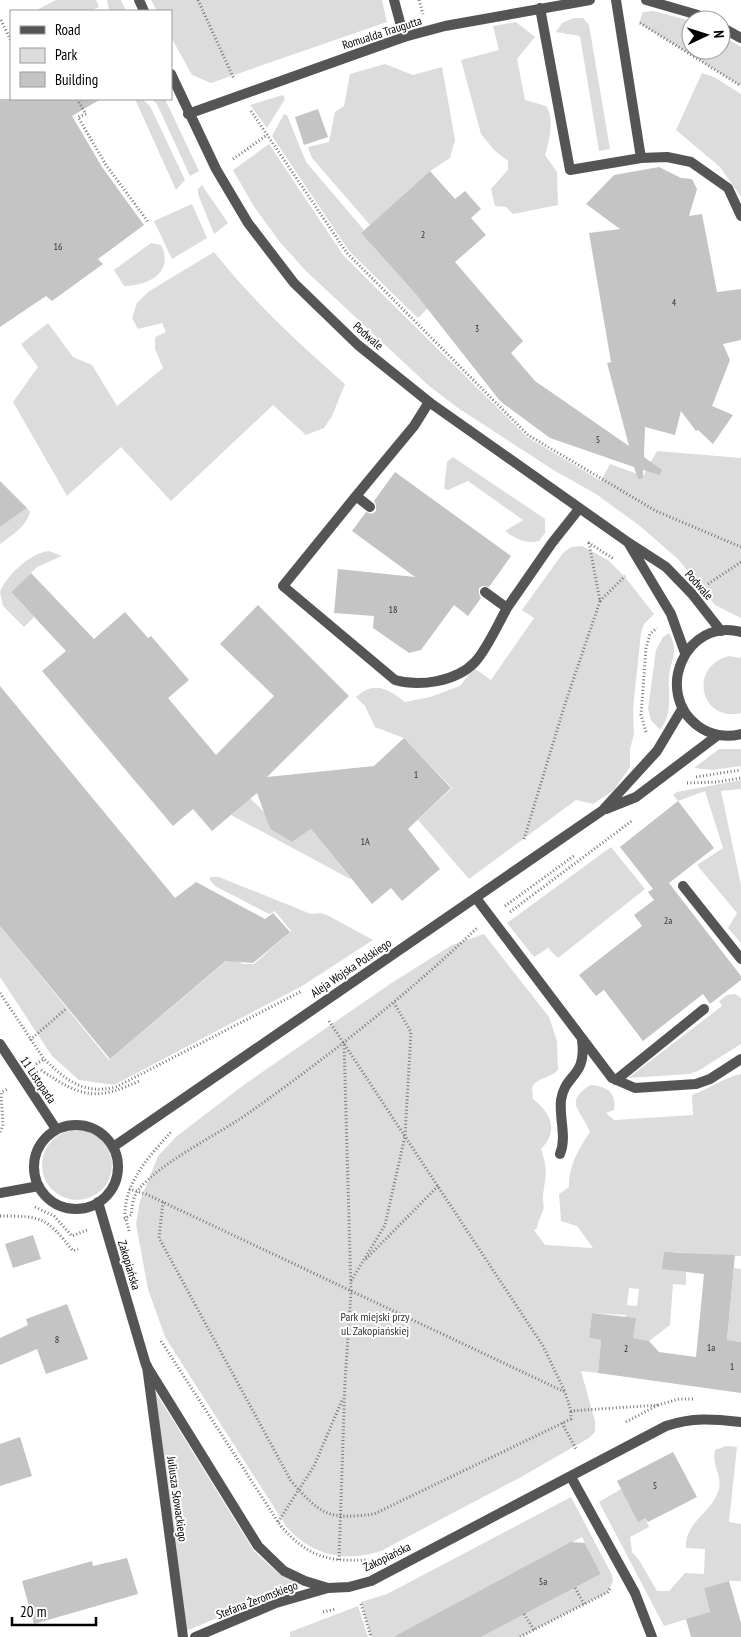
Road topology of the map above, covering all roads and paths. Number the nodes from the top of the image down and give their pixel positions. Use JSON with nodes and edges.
{"nodes":[{"id":1,"x":198,"y":0,"type":"edge"},
{"id":2,"x":394,"y":0,"type":"edge"},
{"id":3,"x":419,"y":0,"type":"edge"},
{"id":4,"x":583,"y":0,"type":"edge"},
{"id":5,"x":616,"y":0,"type":"edge"},
{"id":6,"x":646,"y":0,"type":"edge"},
{"id":7,"x":540,"y":8,"type":"junction"},
{"id":8,"x":681,"y":10,"type":"edge"},
{"id":9,"x":423,"y":15,"type":"dead end"},
{"id":10,"x":2,"y":20,"type":"dead end"},
{"id":11,"x":639,"y":23,"type":"dead end"},
{"id":12,"x":404,"y":37,"type":"junction"},
{"id":13,"x":10,"y":39,"type":"edge"},
{"id":14,"x":172,"y":76,"type":"edge"},
{"id":15,"x":234,"y":80,"type":"dead end"},
{"id":16,"x":741,"y":86,"type":"edge"},
{"id":17,"x":78,"y":100,"type":"edge"},
{"id":18,"x":249,"y":108,"type":"dead end"},
{"id":19,"x":188,"y":114,"type":"junction"},
{"id":20,"x":267,"y":135,"type":"junction"},
{"id":21,"x":641,"y":158,"type":"junction"},
{"id":22,"x":229,"y":162,"type":"dead end"},
{"id":23,"x":741,"y":216,"type":"edge"},
{"id":24,"x":149,"y":223,"type":"dead end"},
{"id":25,"x":429,"y":402,"type":"junction"},
{"id":26,"x":356,"y":496,"type":"junction"},
{"id":27,"x":370,"y":507,"type":"dead end"},
{"id":28,"x":579,"y":509,"type":"junction"},
{"id":29,"x":629,"y":543,"type":"junction"},
{"id":30,"x":741,"y":546,"type":"edge"},
{"id":31,"x":741,"y":562,"type":"edge"},
{"id":32,"x":622,"y":564,"type":"dead end"},
{"id":33,"x":630,"y":572,"type":"dead end"},
{"id":34,"x":704,"y":587,"type":"dead end"},
{"id":35,"x":485,"y":592,"type":"dead end"},
{"id":36,"x":600,"y":601,"type":"junction"},
{"id":37,"x":507,"y":608,"type":"junction"},
{"id":38,"x":662,"y":623,"type":"dead end"},
{"id":39,"x":721,"y":631,"type":"junction"},
{"id":40,"x":741,"y":632,"type":"edge"},
{"id":41,"x":685,"y":653,"type":"junction"},
{"id":42,"x":682,"y":709,"type":"junction"},
{"id":43,"x":741,"y":734,"type":"edge"},
{"id":44,"x":718,"y":735,"type":"junction"},
{"id":45,"x":648,"y":736,"type":"dead end"},
{"id":46,"x":741,"y":770,"type":"edge"},
{"id":47,"x":689,"y":777,"type":"dead end"},
{"id":48,"x":741,"y":778,"type":"edge"},
{"id":49,"x":680,"y":786,"type":"dead end"},
{"id":50,"x":603,"y":810,"type":"junction"},
{"id":51,"x":637,"y":817,"type":"dead end"},
{"id":52,"x":530,"y":840,"type":"dead end"},
{"id":53,"x":581,"y":851,"type":"dead end"},
{"id":54,"x":683,"y":886,"type":"dead end"},
{"id":55,"x":476,"y":898,"type":"junction"},
{"id":56,"x":489,"y":917,"type":"junction"},
{"id":57,"x":468,"y":929,"type":"dead end"},
{"id":58,"x":741,"y":959,"type":"edge"},
{"id":59,"x":307,"y":988,"type":"dead end"},
{"id":60,"x":0,"y":993,"type":"edge"},
{"id":61,"x":394,"y":1003,"type":"junction"},
{"id":62,"x":67,"y":1008,"type":"dead end"},
{"id":63,"x":704,"y":1008,"type":"dead end"},
{"id":64,"x":327,"y":1018,"type":"dead end"},
{"id":65,"x":581,"y":1039,"type":"junction"},
{"id":66,"x":30,"y":1040,"type":"junction"},
{"id":67,"x":344,"y":1042,"type":"junction"},
{"id":68,"x":0,"y":1044,"type":"edge"},
{"id":69,"x":44,"y":1059,"type":"junction"},
{"id":70,"x":741,"y":1059,"type":"edge"},
{"id":71,"x":19,"y":1076,"type":"junction"},
{"id":72,"x":616,"y":1080,"type":"junction"},
{"id":73,"x":177,"y":1126,"type":"dead end"},
{"id":74,"x":56,"y":1129,"type":"junction"},
{"id":75,"x":405,"y":1136,"type":"junction"},
{"id":76,"x":113,"y":1147,"type":"junction"},
{"id":77,"x":560,"y":1154,"type":"dead end"},
{"id":78,"x":39,"y":1186,"type":"junction"},
{"id":79,"x":438,"y":1186,"type":"junction"},
{"id":80,"x":129,"y":1189,"type":"junction"},
{"id":81,"x":137,"y":1191,"type":"junction"},
{"id":82,"x":0,"y":1193,"type":"edge"},
{"id":83,"x":98,"y":1202,"type":"junction"},
{"id":84,"x":163,"y":1202,"type":"junction"},
{"id":85,"x":29,"y":1205,"type":"dead end"},
{"id":86,"x":0,"y":1216,"type":"edge"},
{"id":87,"x":126,"y":1218,"type":"junction"},
{"id":88,"x":104,"y":1224,"type":"junction"},
{"id":89,"x":122,"y":1234,"type":"dead end"},
{"id":90,"x":78,"y":1248,"type":"dead end"},
{"id":91,"x":362,"y":1263,"type":"junction"},
{"id":92,"x":351,"y":1282,"type":"junction"},
{"id":93,"x":351,"y":1292,"type":"junction"},
{"id":94,"x":159,"y":1336,"type":"dead end"},
{"id":95,"x":146,"y":1365,"type":"junction"},
{"id":96,"x":565,"y":1392,"type":"junction"},
{"id":97,"x":345,"y":1395,"type":"junction"},
{"id":98,"x":690,"y":1398,"type":"dead end"},
{"id":99,"x":658,"y":1405,"type":"junction"},
{"id":100,"x":571,"y":1411,"type":"junction"},
{"id":101,"x":741,"y":1422,"type":"edge"},
{"id":102,"x":562,"y":1423,"type":"junction"},
{"id":103,"x":625,"y":1423,"type":"dead end"},
{"id":104,"x":584,"y":1445,"type":"dead end"},
{"id":105,"x":576,"y":1449,"type":"junction"},
{"id":106,"x":569,"y":1454,"type":"dead end"},
{"id":107,"x":571,"y":1477,"type":"junction"},
{"id":108,"x":300,"y":1491,"type":"junction"},
{"id":109,"x":341,"y":1518,"type":"junction"},
{"id":110,"x":278,"y":1522,"type":"junction"},
{"id":111,"x":374,"y":1558,"type":"dead end"},
{"id":112,"x":338,"y":1560,"type":"junction"},
{"id":113,"x":328,"y":1588,"type":"junction"},
{"id":114,"x":575,"y":1588,"type":"dead end"},
{"id":115,"x":608,"y":1592,"type":"dead end"},
{"id":116,"x":584,"y":1604,"type":"junction"},
{"id":117,"x":524,"y":1614,"type":"dead end"},
{"id":118,"x":534,"y":1630,"type":"junction"},
{"id":119,"x":183,"y":1637,"type":"edge"},
{"id":120,"x":195,"y":1637,"type":"edge"},
{"id":121,"x":520,"y":1637,"type":"edge"},
{"id":122,"x":652,"y":1637,"type":"edge"}],
"edges":[{"from":1,"to":15,"type":"path"},
{"from":2,"to":12,"type":"street"},
{"from":3,"to":9,"type":"path"},
{"from":4,"to":7,"type":"street","name":"Romualda Traugutta"},
{"from":5,"to":21,"type":"street"},
{"from":6,"to":8,"type":"street"},
{"from":7,"to":12,"type":"street","name":"Romualda Traugutta"},
{"from":7,"to":21,"type":"street"},
{"from":10,"to":13,"type":"path"},
{"from":11,"to":16,"type":"path"},
{"from":12,"to":19,"type":"street","name":"Romualda Traugutta"},
{"from":14,"to":19,"type":"street","name":"Podwale"},
{"from":17,"to":24,"type":"path"},
{"from":18,"to":20,"type":"path"},
{"from":19,"to":25,"type":"street","name":"Podwale"},
{"from":20,"to":22,"type":"path"},
{"from":20,"to":30,"type":"path"},
{"from":21,"to":23,"type":"street"},
{"from":25,"to":26,"type":"street"},
{"from":25,"to":28,"type":"street","name":"Podwale"},
{"from":26,"to":27,"type":"street"},
{"from":26,"to":37,"type":"street"},
{"from":28,"to":29,"type":"street","name":"Podwale"},
{"from":28,"to":37,"type":"street"},
{"from":29,"to":39,"type":"street","name":"Podwale"},
{"from":29,"to":41,"type":"street","name":"Podwale"},
{"from":31,"to":34,"type":"path"},
{"from":32,"to":36,"type":"path"},
{"from":33,"to":36,"type":"path"},
{"from":35,"to":37,"type":"street"},
{"from":36,"to":52,"type":"path"},
{"from":38,"to":45,"type":"path"},
{"from":39,"to":40,"type":"street"},
{"from":39,"to":41,"type":"street"},
{"from":41,"to":42,"type":"street"},
{"from":42,"to":44,"type":"street"},
{"from":42,"to":50,"type":"street","name":"Aleja Wojska Polskiego"},
{"from":43,"to":44,"type":"street"},
{"from":44,"to":50,"type":"street","name":"Aleja Wojska Polskiego"},
{"from":46,"to":47,"type":"path"},
{"from":48,"to":49,"type":"path"},
{"from":50,"to":55,"type":"street","name":"Aleja Wojska Polskiego"},
{"from":51,"to":56,"type":"path"},
{"from":53,"to":56,"type":"path"},
{"from":54,"to":58,"type":"street"},
{"from":55,"to":56,"type":"street"},
{"from":55,"to":76,"type":"street","name":"Aleja Wojska Polskiego"},
{"from":56,"to":57,"type":"path"},
{"from":56,"to":61,"type":"path"},
{"from":56,"to":65,"type":"street"},
{"from":59,"to":69,"type":"path"},
{"from":60,"to":66,"type":"path"},
{"from":61,"to":67,"type":"path"},
{"from":61,"to":75,"type":"path"},
{"from":62,"to":66,"type":"path"},
{"from":63,"to":72,"type":"street"},
{"from":64,"to":67,"type":"path"},
{"from":65,"to":72,"type":"street"},
{"from":65,"to":77,"type":"street"},
{"from":66,"to":69,"type":"path"},
{"from":67,"to":75,"type":"path"},
{"from":67,"to":81,"type":"path"},
{"from":67,"to":92,"type":"path"},
{"from":68,"to":71,"type":"street","name":"11 Listopada"},
{"from":69,"to":71,"type":"path"},
{"from":70,"to":72,"type":"street"},
{"from":71,"to":74,"type":"street","name":"11 Listopada"},
{"from":73,"to":80,"type":"path"},
{"from":74,"to":76,"type":"street"},
{"from":74,"to":78,"type":"street"},
{"from":75,"to":79,"type":"path"},
{"from":75,"to":91,"type":"path"},
{"from":76,"to":83,"type":"street"},
{"from":78,"to":82,"type":"street"},
{"from":78,"to":83,"type":"street"},
{"from":79,"to":91,"type":"path"},
{"from":79,"to":96,"type":"path"},
{"from":80,"to":81,"type":"path"},
{"from":80,"to":87,"type":"path"},
{"from":81,"to":84,"type":"path"},
{"from":81,"to":87,"type":"path"},
{"from":83,"to":88,"type":"street","name":"Zakopiańska"},
{"from":84,"to":93,"type":"path"},
{"from":84,"to":108,"type":"path"},
{"from":85,"to":88,"type":"path"},
{"from":86,"to":90,"type":"path"},
{"from":87,"to":88,"type":"path"},
{"from":87,"to":89,"type":"path"},
{"from":88,"to":95,"type":"street","name":"Zakopiańska"},
{"from":91,"to":92,"type":"path"},
{"from":92,"to":93,"type":"path"},
{"from":93,"to":96,"type":"path"},
{"from":93,"to":97,"type":"path"},
{"from":94,"to":110,"type":"path"},
{"from":95,"to":113,"type":"street","name":"Zakopiańska"},
{"from":95,"to":119,"type":"street","name":"Juliusza Słowackiego"},
{"from":96,"to":100,"type":"path"},
{"from":97,"to":108,"type":"path"},
{"from":97,"to":109,"type":"path"},
{"from":98,"to":99,"type":"path"},
{"from":99,"to":100,"type":"path"},
{"from":99,"to":103,"type":"path"},
{"from":100,"to":102,"type":"path"},
{"from":101,"to":107,"type":"street","name":"Zakopiańska"},
{"from":102,"to":105,"type":"path"},
{"from":102,"to":109,"type":"path"},
{"from":104,"to":105,"type":"path"},
{"from":105,"to":106,"type":"path"},
{"from":107,"to":113,"type":"street","name":"Zakopiańska"},
{"from":107,"to":122,"type":"street"},
{"from":108,"to":109,"type":"path"},
{"from":108,"to":110,"type":"path"},
{"from":109,"to":112,"type":"path"},
{"from":110,"to":112,"type":"path"},
{"from":111,"to":112,"type":"path"},
{"from":113,"to":120,"type":"street","name":"Stefana Żeromskiego"},
{"from":114,"to":116,"type":"path"},
{"from":115,"to":116,"type":"path"},
{"from":116,"to":118,"type":"path"},
{"from":117,"to":118,"type":"path"},
{"from":118,"to":121,"type":"path"}]}
